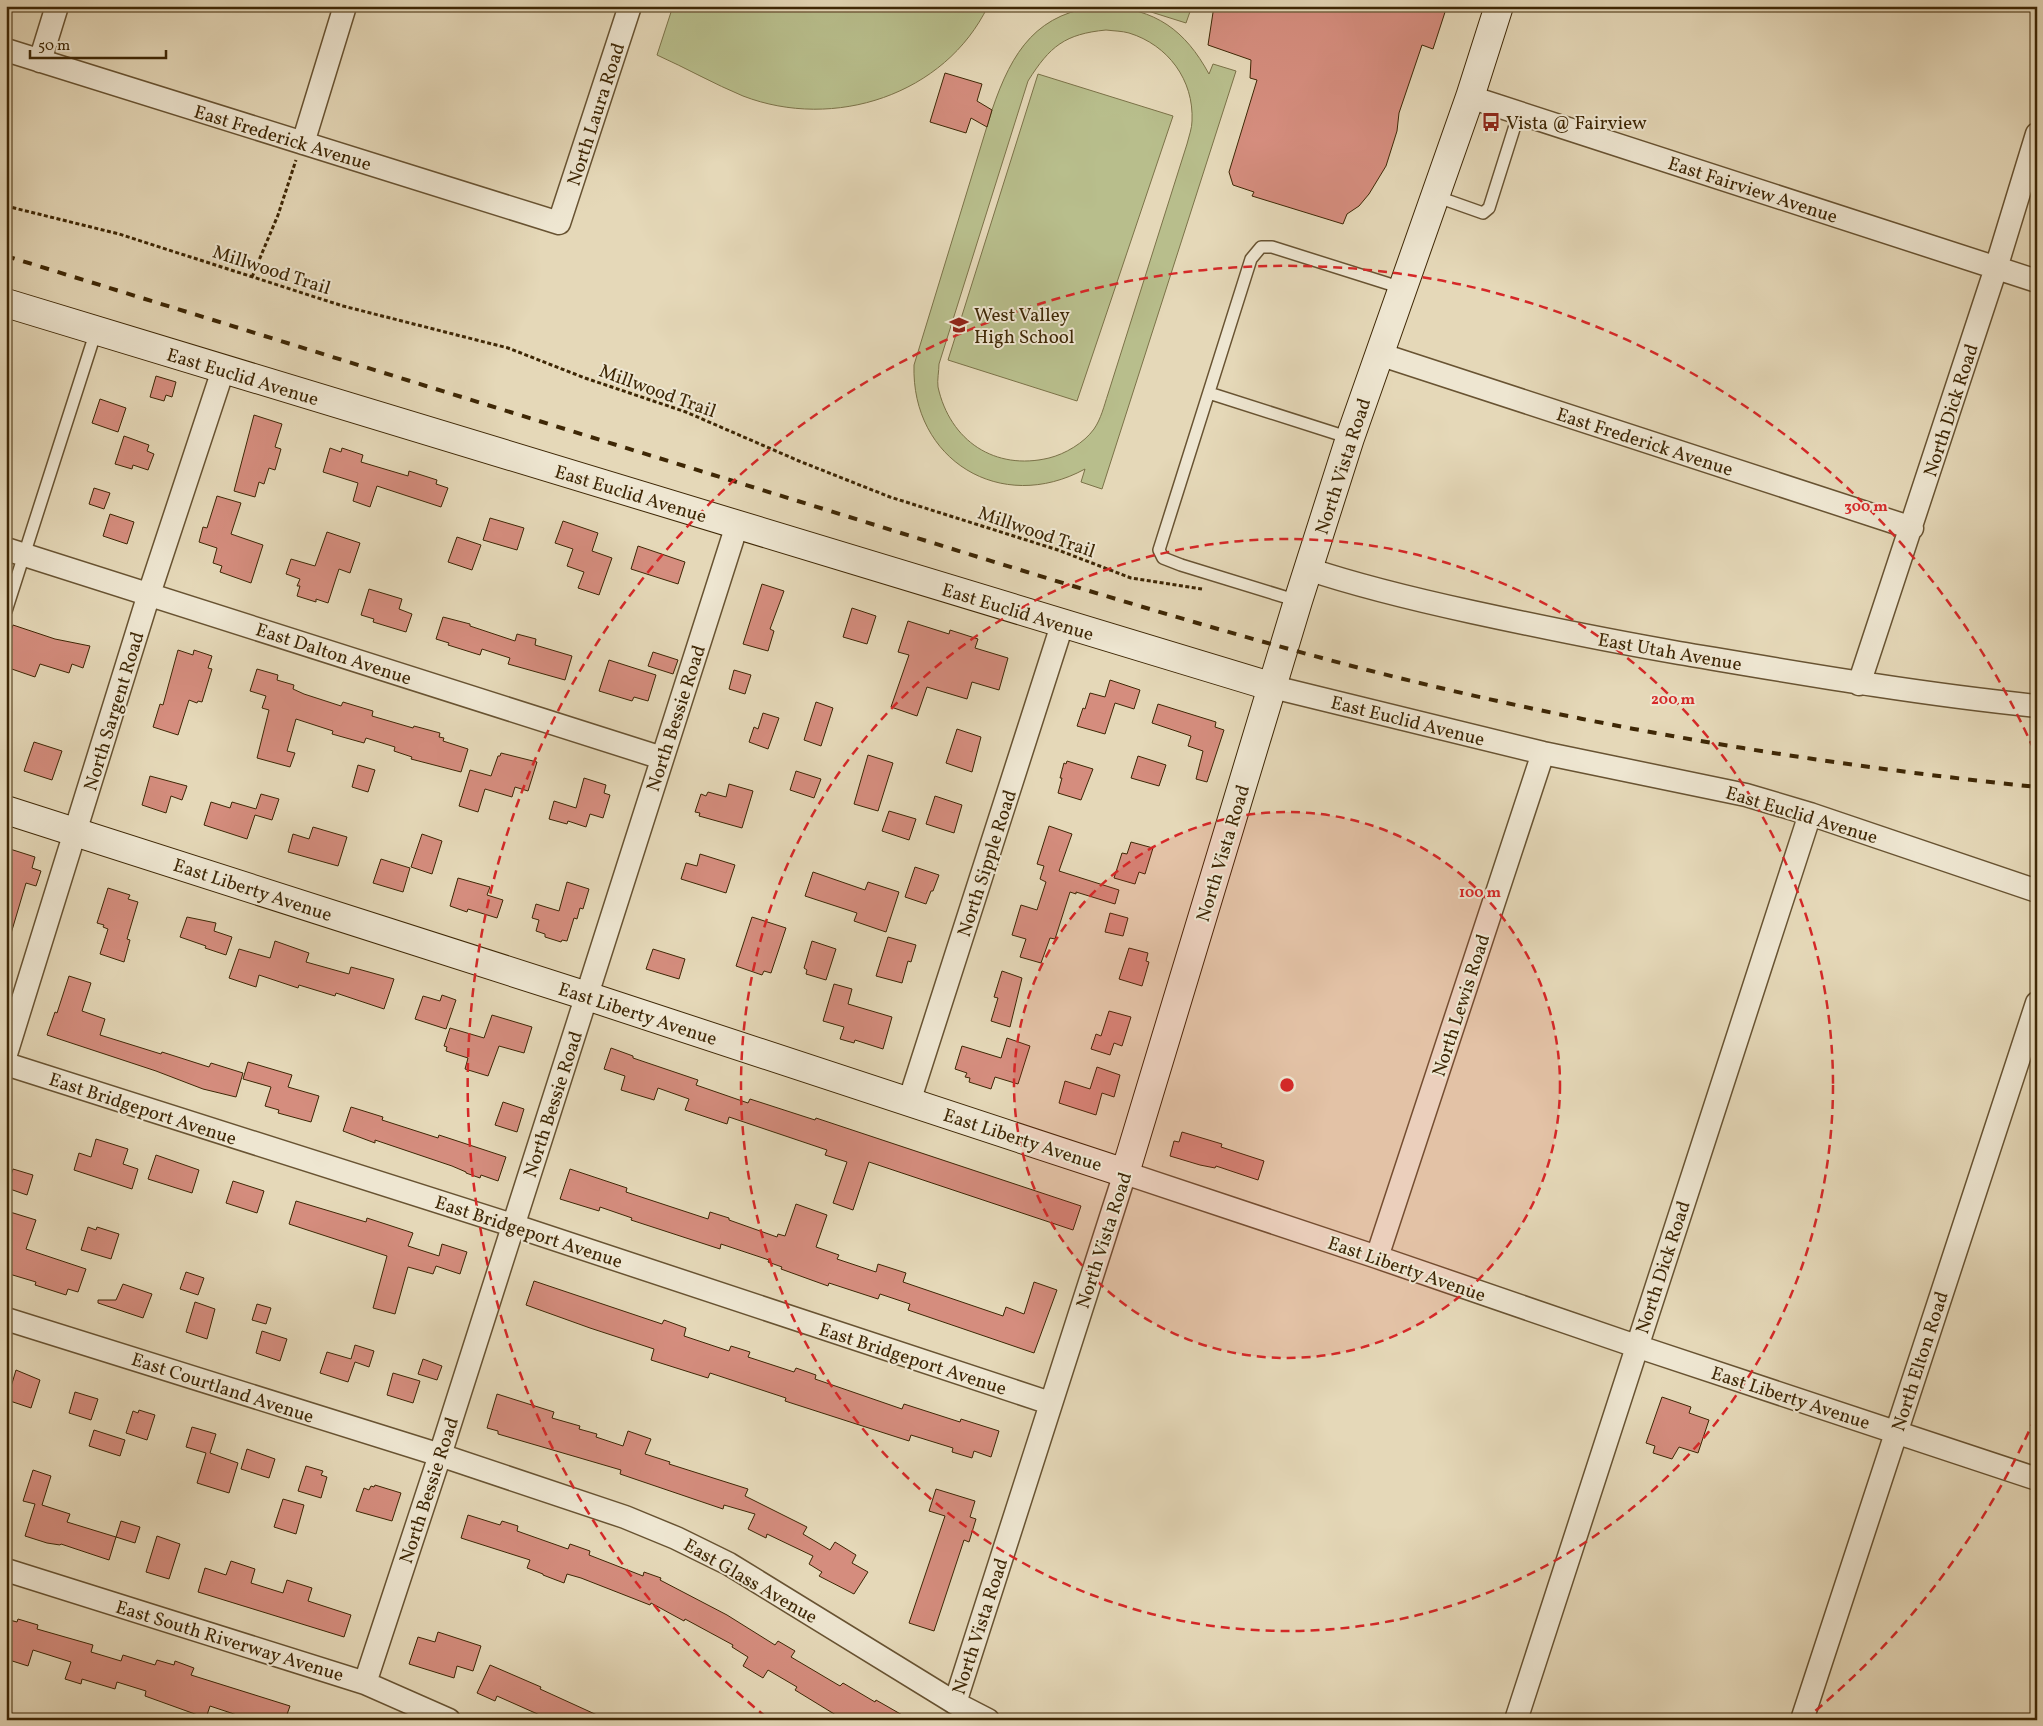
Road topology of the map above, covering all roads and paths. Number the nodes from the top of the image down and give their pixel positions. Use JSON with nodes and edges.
{"nodes":[{"id":1,"x":57,"y":6,"type":"edge"},
{"id":2,"x":345,"y":6,"type":"edge"},
{"id":3,"x":630,"y":6,"type":"edge"},
{"id":4,"x":1499,"y":6,"type":"edge"},
{"id":5,"x":6,"y":50,"type":"edge"},
{"id":6,"x":40,"y":61,"type":"junction"},
{"id":7,"x":1470,"y":97,"type":"junction"},
{"id":8,"x":1519,"y":113,"type":"junction"},
{"id":9,"x":2037,"y":134,"type":"edge"},
{"id":10,"x":302,"y":143,"type":"junction"},
{"id":11,"x":1434,"y":196,"type":"junction"},
{"id":12,"x":6,"y":206,"type":"edge"},
{"id":13,"x":559,"y":222,"type":"joint"},
{"id":14,"x":1996,"y":268,"type":"junction"},
{"id":15,"x":252,"y":277,"type":"junction"},
{"id":16,"x":2037,"y":281,"type":"edge"},
{"id":17,"x":1402,"y":288,"type":"junction"},
{"id":18,"x":6,"y":303,"type":"edge"},
{"id":19,"x":96,"y":331,"type":"junction"},
{"id":20,"x":1379,"y":354,"type":"junction"},
{"id":21,"x":223,"y":370,"type":"junction"},
{"id":22,"x":1208,"y":393,"type":"junction"},
{"id":23,"x":1350,"y":438,"type":"junction"},
{"id":24,"x":737,"y":525,"type":"junction"},
{"id":25,"x":1912,"y":528,"type":"junction"},
{"id":26,"x":15,"y":552,"type":"edge"},
{"id":27,"x":1308,"y":570,"type":"junction"},
{"id":28,"x":1207,"y":590,"type":"dead end"},
{"id":29,"x":149,"y":594,"type":"junction"},
{"id":30,"x":1298,"y":601,"type":"junction"},
{"id":31,"x":6,"y":611,"type":"edge"},
{"id":32,"x":1062,"y":625,"type":"junction"},
{"id":33,"x":1859,"y":684,"type":"junction"},
{"id":34,"x":1273,"y":687,"type":"junction"},
{"id":35,"x":2037,"y":706,"type":"edge"},
{"id":36,"x":1543,"y":752,"type":"junction"},
{"id":37,"x":662,"y":758,"type":"junction"},
{"id":38,"x":6,"y":810,"type":"edge"},
{"id":39,"x":1810,"y":814,"type":"junction"},
{"id":40,"x":75,"y":832,"type":"junction"},
{"id":41,"x":2037,"y":891,"type":"edge"},
{"id":42,"x":587,"y":996,"type":"junction"},
{"id":43,"x":2037,"y":1003,"type":"edge"},
{"id":44,"x":6,"y":1054,"type":"edge"},
{"id":45,"x":6,"y":1064,"type":"edge"},
{"id":46,"x":909,"y":1102,"type":"junction"},
{"id":47,"x":1125,"y":1173,"type":"junction"},
{"id":48,"x":512,"y":1225,"type":"junction"},
{"id":49,"x":1377,"y":1257,"type":"junction"},
{"id":50,"x":6,"y":1318,"type":"edge"},
{"id":51,"x":1636,"y":1346,"type":"junction"},
{"id":52,"x":1050,"y":1403,"type":"junction"},
{"id":53,"x":1895,"y":1431,"type":"junction"},
{"id":54,"x":440,"y":1455,"type":"junction"},
{"id":55,"x":2037,"y":1479,"type":"edge"},
{"id":56,"x":6,"y":1570,"type":"edge"},
{"id":57,"x":365,"y":1683,"type":"junction"},
{"id":58,"x":955,"y":1703,"type":"junction"},
{"id":59,"x":449,"y":1720,"type":"edge"},
{"id":60,"x":988,"y":1720,"type":"edge"},
{"id":61,"x":1516,"y":1720,"type":"edge"},
{"id":62,"x":1802,"y":1720,"type":"edge"}],
"edges":[{"from":1,"to":6,"type":"street"},
{"from":2,"to":10,"type":"street"},
{"from":3,"to":13,"type":"street","name":"North Laura Road"},
{"from":4,"to":7,"type":"street","name":"North Vista Road"},
{"from":5,"to":6,"type":"street","name":"East Frederick Avenue"},
{"from":6,"to":10,"type":"street","name":"East Frederick Avenue"},
{"from":7,"to":8,"type":"street","name":"East Fairview Avenue"},
{"from":7,"to":11,"type":"street","name":"North Vista Road"},
{"from":8,"to":11,"type":"lane"},
{"from":8,"to":14,"type":"street","name":"East Fairview Avenue"},
{"from":9,"to":14,"type":"street","name":"North Dick Road"},
{"from":10,"to":13,"type":"street","name":"East Frederick Avenue"},
{"from":10,"to":15,"type":"path"},
{"from":11,"to":17,"type":"street","name":"North Vista Road"},
{"from":12,"to":15,"type":"path","name":"Millwood Trail"},
{"from":14,"to":16,"type":"street","name":"East Fairview Avenue"},
{"from":14,"to":25,"type":"street","name":"North Dick Road"},
{"from":15,"to":28,"type":"path","name":"Millwood Trail"},
{"from":17,"to":20,"type":"street","name":"North Vista Road"},
{"from":17,"to":22,"type":"lane"},
{"from":18,"to":19,"type":"street","name":"East Euclid Avenue"},
{"from":19,"to":21,"type":"street","name":"East Euclid Avenue"},
{"from":19,"to":26,"type":"lane"},
{"from":20,"to":23,"type":"street","name":"North Vista Road"},
{"from":20,"to":25,"type":"street","name":"East Frederick Avenue"},
{"from":21,"to":24,"type":"street","name":"East Euclid Avenue"},
{"from":21,"to":29,"type":"street","name":"North Sargent Road"},
{"from":22,"to":23,"type":"lane"},
{"from":22,"to":30,"type":"lane"},
{"from":23,"to":27,"type":"street","name":"North Vista Road"},
{"from":24,"to":32,"type":"street","name":"East Euclid Avenue"},
{"from":24,"to":37,"type":"street","name":"North Bessie Road"},
{"from":25,"to":33,"type":"street","name":"North Dick Road"},
{"from":26,"to":29,"type":"street","name":"East Dalton Avenue"},
{"from":26,"to":31,"type":"lane"},
{"from":27,"to":30,"type":"street","name":"North Vista Road"},
{"from":27,"to":33,"type":"street","name":"East Utah Avenue"},
{"from":29,"to":37,"type":"street","name":"East Dalton Avenue"},
{"from":29,"to":40,"type":"street","name":"North Sargent Road"},
{"from":30,"to":34,"type":"street","name":"North Vista Road"},
{"from":32,"to":34,"type":"street","name":"East Euclid Avenue"},
{"from":32,"to":46,"type":"street","name":"North Sipple Road"},
{"from":33,"to":35,"type":"street","name":"East Utah Avenue"},
{"from":34,"to":36,"type":"street","name":"East Euclid Avenue"},
{"from":34,"to":47,"type":"street","name":"North Vista Road"},
{"from":36,"to":39,"type":"street","name":"East Euclid Avenue"},
{"from":36,"to":49,"type":"street","name":"North Lewis Road"},
{"from":37,"to":42,"type":"street","name":"North Bessie Road"},
{"from":38,"to":40,"type":"street","name":"East Liberty Avenue"},
{"from":39,"to":41,"type":"street","name":"East Euclid Avenue"},
{"from":39,"to":51,"type":"street","name":"North Dick Road"},
{"from":40,"to":42,"type":"street","name":"East Liberty Avenue"},
{"from":40,"to":44,"type":"street","name":"North Sargent Road"},
{"from":42,"to":46,"type":"street","name":"East Liberty Avenue"},
{"from":42,"to":48,"type":"street","name":"North Bessie Road"},
{"from":43,"to":53,"type":"street","name":"North Elton Road"},
{"from":45,"to":48,"type":"street","name":"East Bridgeport Avenue"},
{"from":46,"to":47,"type":"street","name":"East Liberty Avenue"},
{"from":47,"to":49,"type":"street","name":"East Liberty Avenue"},
{"from":47,"to":52,"type":"street","name":"North Vista Road"},
{"from":48,"to":52,"type":"street","name":"East Bridgeport Avenue"},
{"from":48,"to":54,"type":"street","name":"North Bessie Road"},
{"from":49,"to":51,"type":"street","name":"East Liberty Avenue"},
{"from":50,"to":54,"type":"street","name":"East Courtland Avenue"},
{"from":51,"to":53,"type":"street","name":"East Liberty Avenue"},
{"from":51,"to":61,"type":"street","name":"North Dick Road"},
{"from":52,"to":58,"type":"street","name":"North Vista Road"},
{"from":53,"to":55,"type":"street","name":"East Liberty Avenue"},
{"from":53,"to":62,"type":"street","name":"North Elton Road"},
{"from":54,"to":57,"type":"street","name":"North Bessie Road"},
{"from":54,"to":58,"type":"street","name":"East Glass Avenue"},
{"from":56,"to":57,"type":"street","name":"East South Riverway Avenue"},
{"from":57,"to":59,"type":"street","name":"East South Riverway Avenue"},
{"from":58,"to":60,"type":"street","name":"East Glass Avenue"}]}
